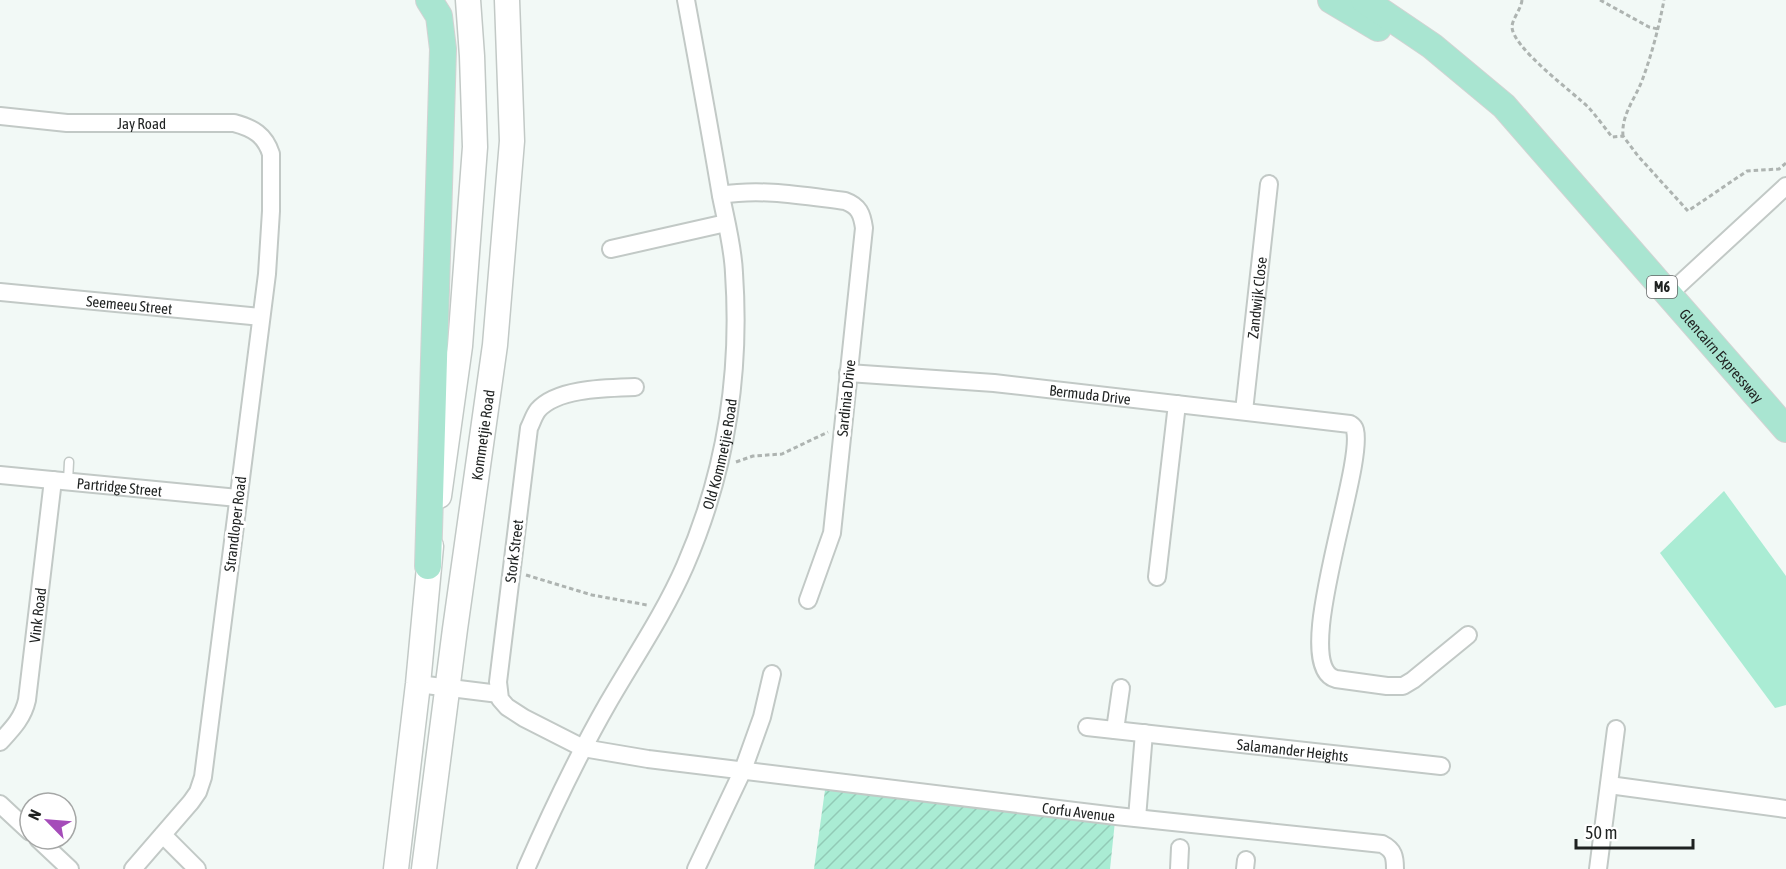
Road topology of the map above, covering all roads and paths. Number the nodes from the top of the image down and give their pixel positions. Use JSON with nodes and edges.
{"nodes":[{"id":1,"x":429,"y":0,"type":"edge"},
{"id":2,"x":468,"y":0,"type":"edge"},
{"id":3,"x":507,"y":0,"type":"edge"},
{"id":4,"x":686,"y":0,"type":"edge"},
{"id":5,"x":1331,"y":0,"type":"edge"},
{"id":6,"x":1364,"y":0,"type":"edge"},
{"id":7,"x":1522,"y":0,"type":"edge"},
{"id":8,"x":1600,"y":0,"type":"edge"},
{"id":9,"x":1664,"y":0,"type":"edge"},
{"id":10,"x":1658,"y":29,"type":"junction"},
{"id":11,"x":0,"y":116,"type":"edge"},
{"id":12,"x":1623,"y":136,"type":"junction"},
{"id":13,"x":1538,"y":146,"type":"junction"},
{"id":14,"x":272,"y":153,"type":"joint"},
{"id":15,"x":1786,"y":163,"type":"edge"},
{"id":16,"x":1269,"y":184,"type":"dead end"},
{"id":17,"x":1786,"y":186,"type":"edge"},
{"id":18,"x":721,"y":195,"type":"junction"},
{"id":19,"x":726,"y":223,"type":"junction"},
{"id":20,"x":611,"y":249,"type":"dead end"},
{"id":21,"x":0,"y":292,"type":"edge"},
{"id":22,"x":1668,"y":295,"type":"junction"},
{"id":23,"x":261,"y":317,"type":"junction"},
{"id":24,"x":848,"y":373,"type":"junction"},
{"id":25,"x":635,"y":387,"type":"dead end"},
{"id":26,"x":1177,"y":404,"type":"junction"},
{"id":27,"x":1244,"y":411,"type":"junction"},
{"id":28,"x":843,"y":424,"type":"junction"},
{"id":29,"x":1786,"y":429,"type":"edge"},
{"id":30,"x":69,"y":462,"type":"dead end"},
{"id":31,"x":719,"y":471,"type":"junction"},
{"id":32,"x":0,"y":475,"type":"edge"},
{"id":33,"x":60,"y":480,"type":"junction"},
{"id":34,"x":238,"y":498,"type":"junction"},
{"id":35,"x":428,"y":566,"type":"junction"},
{"id":36,"x":512,"y":570,"type":"junction"},
{"id":37,"x":1156,"y":577,"type":"dead end"},
{"id":38,"x":808,"y":600,"type":"dead end"},
{"id":39,"x":664,"y":608,"type":"junction"},
{"id":40,"x":1468,"y":635,"type":"dead end"},
{"id":41,"x":772,"y":674,"type":"dead end"},
{"id":42,"x":418,"y":684,"type":"junction"},
{"id":43,"x":448,"y":688,"type":"junction"},
{"id":44,"x":1121,"y":688,"type":"dead end"},
{"id":45,"x":499,"y":694,"type":"junction"},
{"id":46,"x":1087,"y":727,"type":"dead end"},
{"id":47,"x":1616,"y":729,"type":"dead end"},
{"id":48,"x":1115,"y":730,"type":"junction"},
{"id":49,"x":1144,"y":733,"type":"junction"},
{"id":50,"x":0,"y":742,"type":"edge"},
{"id":51,"x":583,"y":748,"type":"junction"},
{"id":52,"x":1441,"y":766,"type":"dead end"},
{"id":53,"x":743,"y":770,"type":"junction"},
{"id":54,"x":1609,"y":785,"type":"junction"},
{"id":55,"x":0,"y":804,"type":"edge"},
{"id":56,"x":1786,"y":809,"type":"edge"},
{"id":57,"x":1137,"y":818,"type":"junction"},
{"id":58,"x":18,"y":821,"type":"edge"},
{"id":59,"x":163,"y":835,"type":"junction"},
{"id":60,"x":1180,"y":848,"type":"dead end"},
{"id":61,"x":51,"y":851,"type":"edge"},
{"id":62,"x":70,"y":869,"type":"edge"},
{"id":63,"x":133,"y":869,"type":"edge"},
{"id":64,"x":197,"y":869,"type":"edge"},
{"id":65,"x":396,"y":869,"type":"edge"},
{"id":66,"x":424,"y":869,"type":"edge"},
{"id":67,"x":526,"y":869,"type":"edge"},
{"id":68,"x":696,"y":869,"type":"edge"},
{"id":69,"x":1179,"y":869,"type":"edge"},
{"id":70,"x":1395,"y":869,"type":"edge"},
{"id":71,"x":1598,"y":869,"type":"edge"}],
"edges":[{"from":1,"to":35,"type":"main road"},
{"from":2,"to":35,"type":"main road"},
{"from":3,"to":43,"type":"main road","name":"Kommetjie Road"},
{"from":4,"to":18,"type":"street","name":"Old Kommetjie Road"},
{"from":5,"to":13,"type":"main road","name":"Glencairn Expressway","number":"M6"},
{"from":6,"to":13,"type":"main road","name":"Glencairn Expressway","number":"M6"},
{"from":7,"to":12,"type":"path"},
{"from":8,"to":10,"type":"path"},
{"from":9,"to":10,"type":"path"},
{"from":10,"to":12,"type":"path"},
{"from":11,"to":14,"type":"street","name":"Jay Road"},
{"from":12,"to":15,"type":"path"},
{"from":13,"to":22,"type":"main road","name":"Glencairn Expressway","number":"M6"},
{"from":14,"to":23,"type":"street","name":"Strandloper Road"},
{"from":16,"to":27,"type":"street","name":"Zandwijk Close"},
{"from":17,"to":22,"type":"street"},
{"from":18,"to":19,"type":"street","name":"Old Kommetjie Road"},
{"from":18,"to":24,"type":"street","name":"Sardinia Drive"},
{"from":19,"to":20,"type":"street"},
{"from":19,"to":31,"type":"street","name":"Old Kommetjie Road"},
{"from":21,"to":23,"type":"street","name":"Seemeeu Street"},
{"from":22,"to":29,"type":"main road","name":"Glencairn Expressway","number":"M6"},
{"from":23,"to":34,"type":"street","name":"Strandloper Road"},
{"from":24,"to":26,"type":"street","name":"Bermuda Drive"},
{"from":24,"to":28,"type":"street","name":"Sardinia Drive"},
{"from":25,"to":36,"type":"street","name":"Stork Street"},
{"from":26,"to":27,"type":"street","name":"Bermuda Drive"},
{"from":26,"to":37,"type":"street"},
{"from":27,"to":40,"type":"street","name":"Bermuda Drive"},
{"from":28,"to":31,"type":"path"},
{"from":28,"to":38,"type":"street","name":"Sardinia Drive"},
{"from":30,"to":33,"type":"lane"},
{"from":31,"to":39,"type":"street","name":"Old Kommetjie Road"},
{"from":32,"to":33,"type":"street","name":"Partridge Street"},
{"from":33,"to":34,"type":"street","name":"Partridge Street"},
{"from":33,"to":50,"type":"street","name":"Vink Road"},
{"from":34,"to":59,"type":"street","name":"Strandloper Road"},
{"from":35,"to":42,"type":"main road"},
{"from":36,"to":39,"type":"path"},
{"from":36,"to":45,"type":"street","name":"Stork Street"},
{"from":39,"to":51,"type":"street","name":"Old Kommetjie Road"},
{"from":41,"to":53,"type":"street"},
{"from":42,"to":43,"type":"street"},
{"from":42,"to":65,"type":"main road"},
{"from":43,"to":45,"type":"street"},
{"from":43,"to":66,"type":"main road","name":"Kommetjie Road"},
{"from":44,"to":48,"type":"street"},
{"from":45,"to":51,"type":"street"},
{"from":46,"to":48,"type":"street","name":"Salamander Heights"},
{"from":47,"to":54,"type":"street"},
{"from":48,"to":49,"type":"street","name":"Salamander Heights"},
{"from":49,"to":52,"type":"street","name":"Salamander Heights"},
{"from":49,"to":57,"type":"street"},
{"from":51,"to":53,"type":"street","name":"Corfu Avenue"},
{"from":51,"to":67,"type":"street","name":"Old Kommetjie Road"},
{"from":53,"to":57,"type":"street","name":"Corfu Avenue"},
{"from":53,"to":68,"type":"street"},
{"from":54,"to":56,"type":"street"},
{"from":54,"to":71,"type":"street"},
{"from":55,"to":58,"type":"street"},
{"from":57,"to":70,"type":"street","name":"Corfu Avenue"},
{"from":59,"to":63,"type":"street","name":"Strandloper Road"},
{"from":59,"to":64,"type":"street"},
{"from":60,"to":69,"type":"street"},
{"from":61,"to":62,"type":"street"}]}
